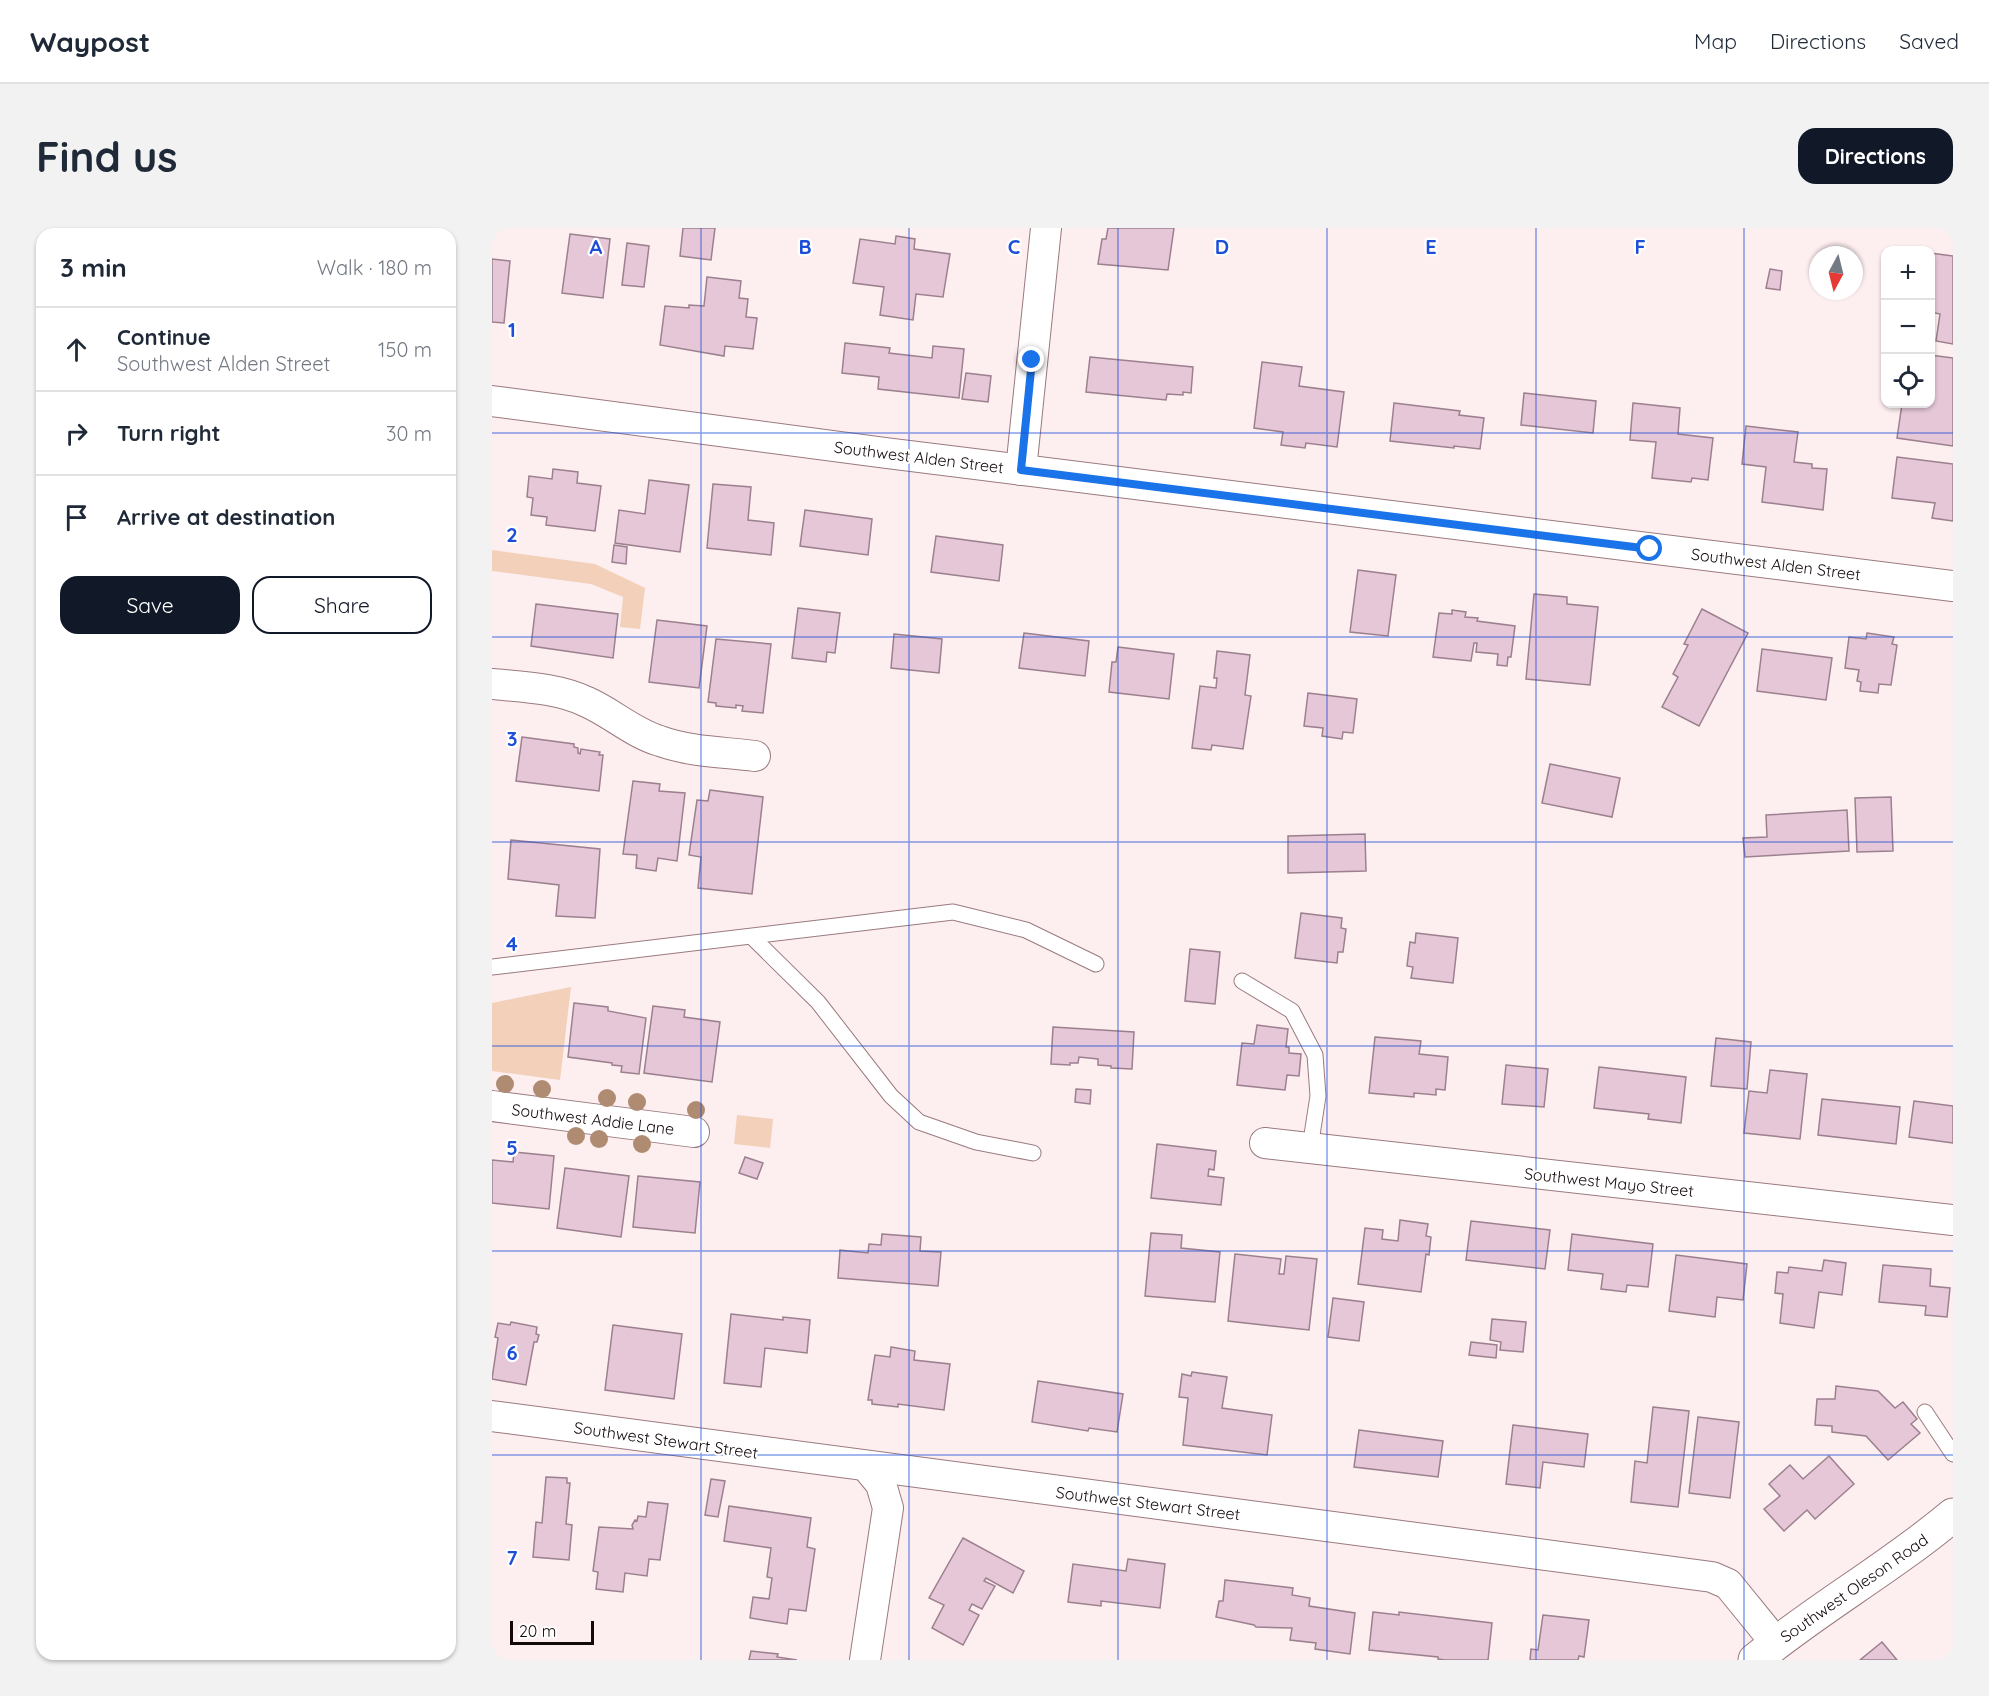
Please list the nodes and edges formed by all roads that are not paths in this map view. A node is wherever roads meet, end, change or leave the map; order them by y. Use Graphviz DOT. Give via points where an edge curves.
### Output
graph roads {
  1 [pos="1046,228"];
  2 [pos="492,401"];
  3 [pos="1021,470"];
  4 [pos="1953,586"];
  5 [pos="492,684"];
  6 [pos="755,756"];
  7 [pos="752,937"];
  8 [pos="1096,964"];
  9 [pos="492,967"];
  10 [pos="1242,981"];
  11 [pos="492,1106"];
  12 [pos="694,1132"];
  13 [pos="1265,1143"];
  14 [pos="1310,1148"];
  15 [pos="1033,1153"];
  16 [pos="1953,1220"];
  17 [pos="1925,1412"];
  18 [pos="492,1416"];
  19 [pos="1953,1454"];
  20 [pos="867,1467"];
  21 [pos="1953,1515"];
  22 [pos="1765,1651"];
  23 [pos="865,1660"];
  1 -- 3 [label="street"];
  2 -- 3 [label="street, Southwest Alden Street"];
  3 -- 4 [label="street, Southwest Alden Street"];
  5 -- 6 [label="street" via="570,695 658,741"];
  7 -- 8 [label="lane" via="953,912 1026,930"];
  7 -- 9 [label="lane"];
  7 -- 15 [label="lane" via="818,1002 891,1096 919,1122 976,1143"];
  10 -- 14 [label="lane" via="1292,1011 1316,1055 1318,1096"];
  11 -- 12 [label="street, Southwest Addie Lane"];
  13 -- 14 [label="street, Southwest Mayo Street"];
  14 -- 16 [label="street, Southwest Mayo Street"];
  17 -- 19 [label="lane"];
  18 -- 20 [label="street, Southwest Stewart Street"];
  20 -- 22 [label="street, Southwest Stewart Street" via="1712,1577 1728,1584"];
  20 -- 23 [label="street" via="881,1484 888,1509"];
  21 -- 22 [label="main road, Southwest Oleson Road" via="1917,1545"];
}
